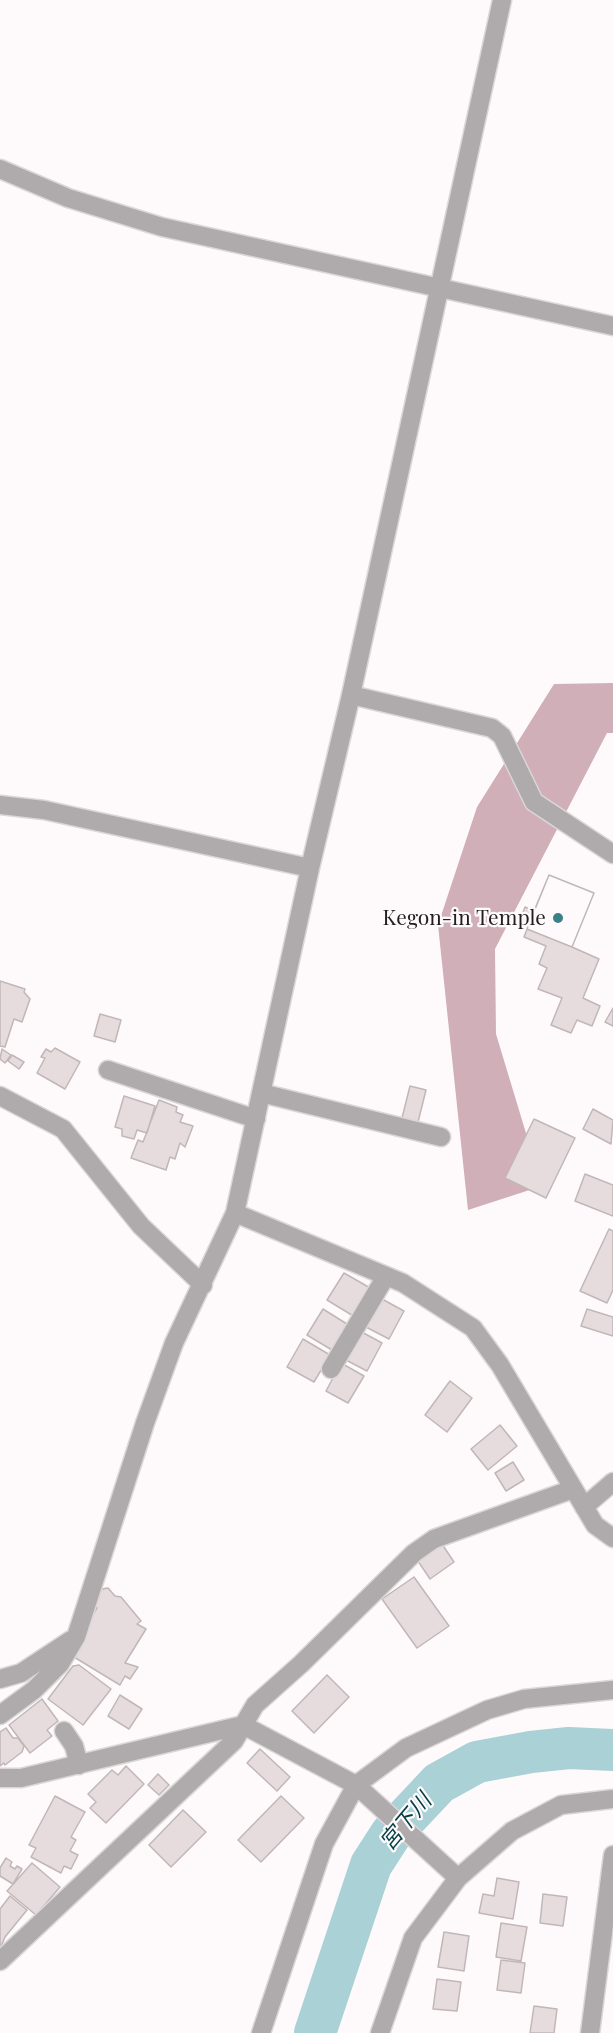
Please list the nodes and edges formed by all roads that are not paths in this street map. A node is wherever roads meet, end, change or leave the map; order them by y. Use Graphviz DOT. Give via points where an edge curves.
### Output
graph roads {
  1 [pos="502,0"];
  2 [pos="0,169"];
  3 [pos="440,287"];
  4 [pos="613,326"];
  5 [pos="351,695"];
  6 [pos="0,804"];
  7 [pos="613,854"];
  8 [pos="310,868"];
  9 [pos="108,1070"];
  10 [pos="261,1093"];
  11 [pos="0,1096"];
  12 [pos="256,1119"];
  13 [pos="441,1137"];
  14 [pos="235,1214"];
  15 [pos="386,1276"];
  16 [pos="202,1285"];
  17 [pos="331,1369"];
  18 [pos="613,1482"];
  19 [pos="573,1489"];
  20 [pos="584,1507"];
  21 [pos="613,1538"];
  22 [pos="76,1637"];
  23 [pos="0,1679"];
  24 [pos="613,1690"];
  25 [pos="0,1716"];
  26 [pos="243,1725"];
  27 [pos="63,1731"];
  28 [pos="79,1765"];
  29 [pos="0,1778"];
  30 [pos="359,1788"];
  31 [pos="613,1798"];
  32 [pos="613,1855"];
  33 [pos="454,1874"];
  34 [pos="0,1961"];
  35 [pos="261,2033"];
  36 [pos="380,2033"];
  37 [pos="590,2033"];
  1 -- 3 [label="street"];
  2 -- 3 [label="street" via="68,198 162,227"];
  3 -- 4 [label="street"];
  3 -- 5 [label="street"];
  5 -- 7 [label="street" via="492,728 501,736 534,802"];
  5 -- 8 [label="street"];
  6 -- 8 [label="street" via="44,810"];
  8 -- 10 [label="street"];
  9 -- 12 [label="street"];
  10 -- 12 [label="street"];
  10 -- 13 [label="street"];
  11 -- 16 [label="street" via="63,1129 141,1226"];
  12 -- 14 [label="street"];
  14 -- 15 [label="street"];
  14 -- 16 [label="street"];
  15 -- 17 [label="street"];
  15 -- 19 [label="street" via="403,1282 473,1328 501,1365"];
  16 -- 22 [label="street" via="174,1343 145,1423"];
  18 -- 20 [label="street"];
  19 -- 20 [label="street"];
  19 -- 26 [label="street" via="434,1539 414,1553 255,1706"];
  20 -- 21 [label="street" via="595,1525"];
  22 -- 23 [label="street" via="21,1673"];
  22 -- 25 [label="street" via="60,1664"];
  24 -- 30 [label="street" via="524,1700 487,1710 406,1748"];
  26 -- 28 [label="street"];
  26 -- 30 [label="street"];
  26 -- 34 [label="street" via="234,1741"];
  27 -- 28 [label="street" via="74,1746"];
  28 -- 29 [label="street" via="21,1778"];
  30 -- 33 [label="street"];
  30 -- 35 [label="street" via="324,1844"];
  31 -- 33 [label="street" via="561,1805 512,1831"];
  32 -- 37 [label="street"];
  33 -- 36 [label="street" via="413,1938"];
}
